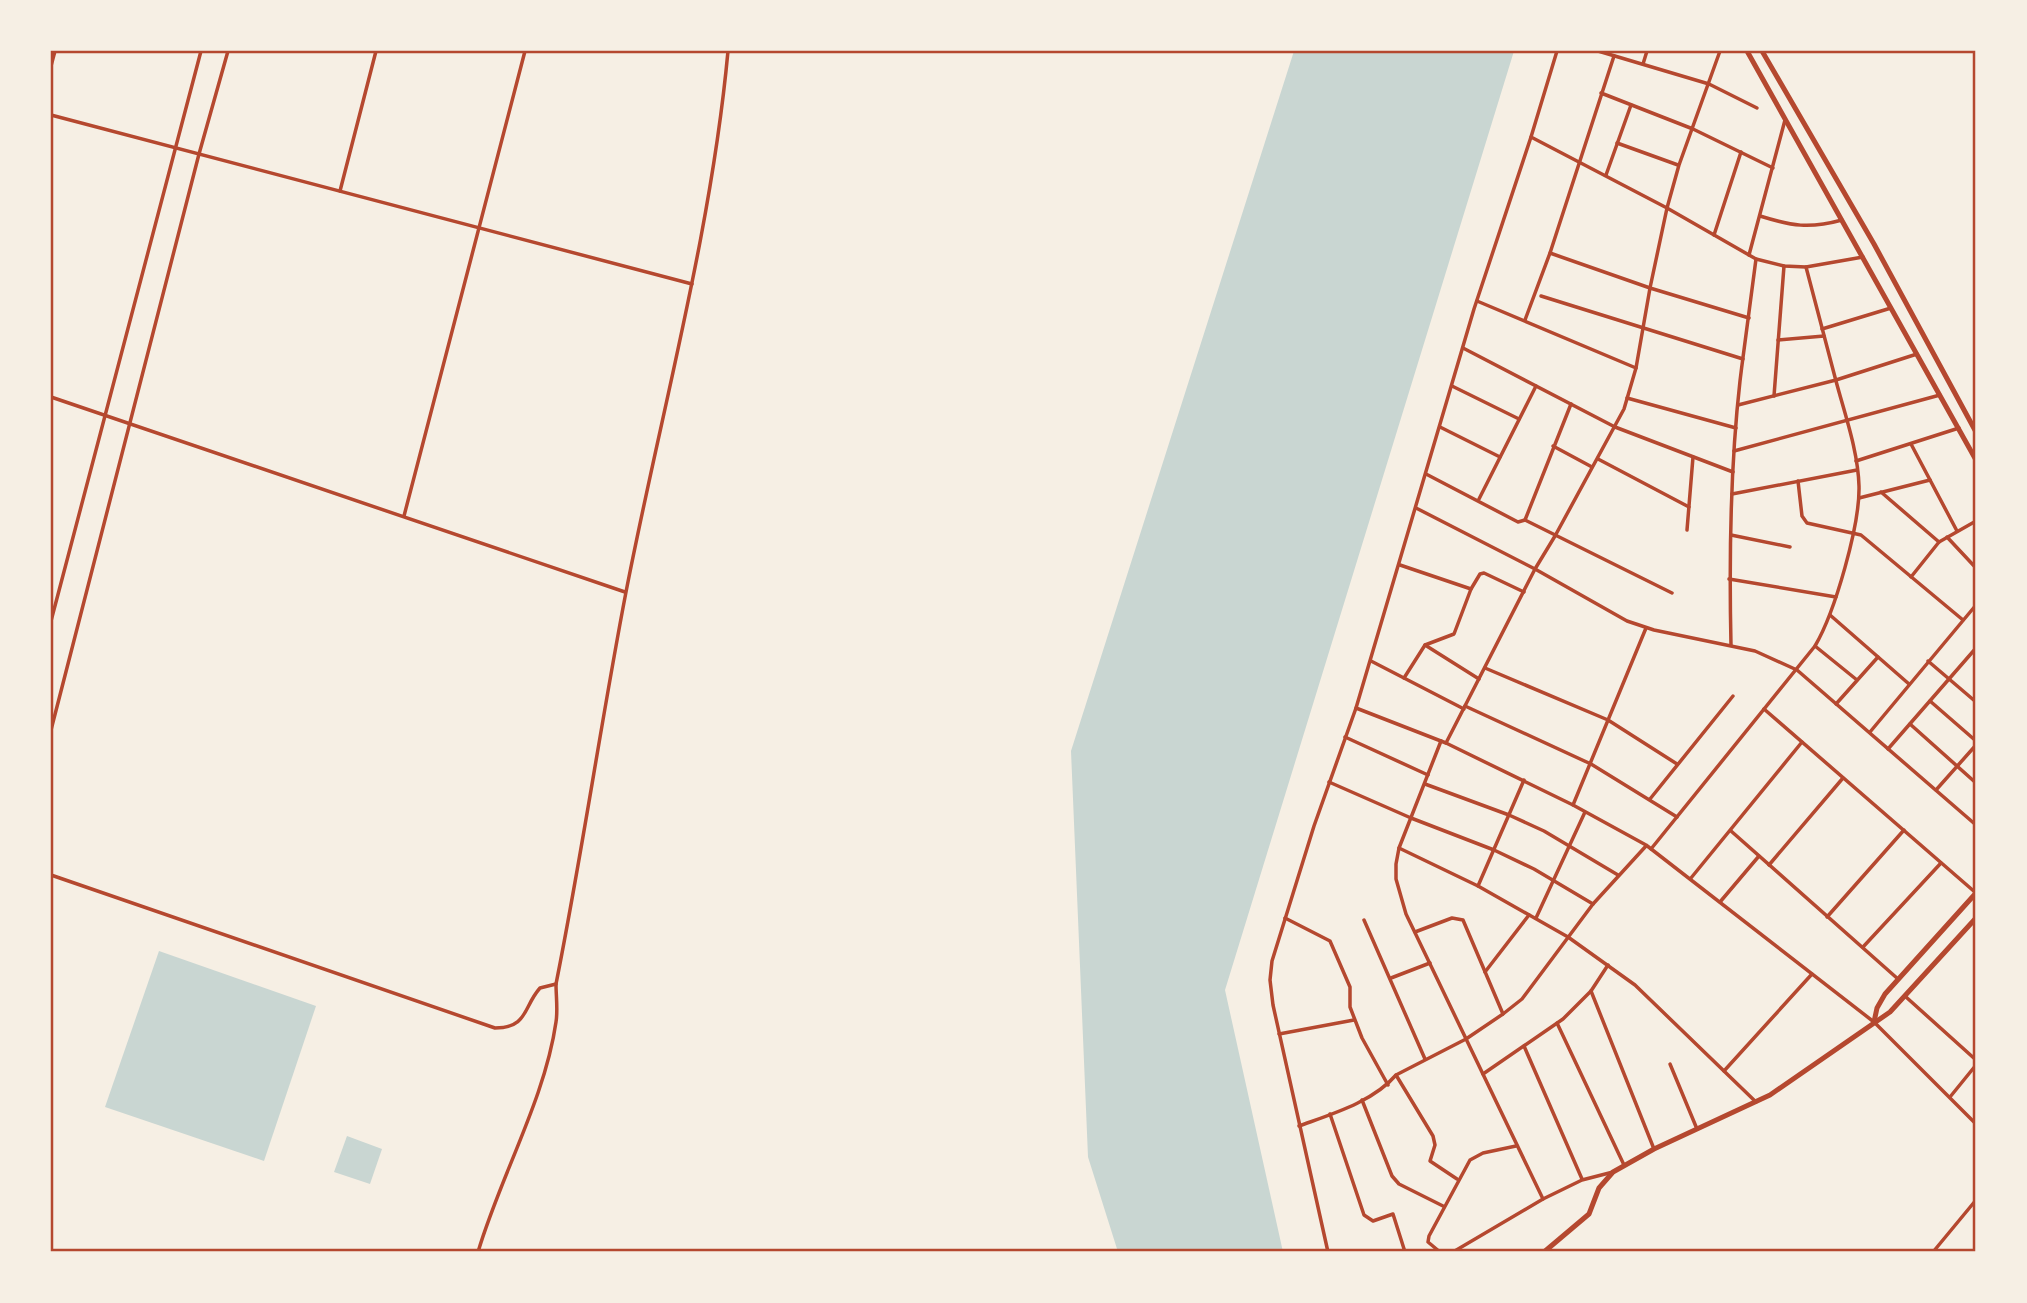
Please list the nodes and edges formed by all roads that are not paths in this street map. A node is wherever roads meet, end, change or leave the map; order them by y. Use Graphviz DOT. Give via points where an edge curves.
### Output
graph roads {
  1 [pos="55,51"];
  2 [pos="201,51"];
  3 [pos="228,51"];
  4 [pos="376,51"];
  5 [pos="525,51"];
  6 [pos="728,51"];
  7 [pos="1557,51"];
  8 [pos="1598,51"];
  9 [pos="1647,51"];
  10 [pos="1720,51"];
  11 [pos="1747,51"];
  12 [pos="1762,51"];
  13 [pos="1614,56"];
  14 [pos="1643,64"];
  15 [pos="51,66"];
  16 [pos="1709,84"];
  17 [pos="1601,93"];
  18 [pos="1631,105"];
  19 [pos="1757,107"];
  20 [pos="51,115"];
  21 [pos="1786,118"];
  22 [pos="1693,129"];
  23 [pos="1531,137"];
  24 [pos="1617,143"];
  25 [pos="173,147"];
  26 [pos="1741,152"];
  27 [pos="199,154"];
  28 [pos="1578,162"];
  29 [pos="1679,165"];
  30 [pos="1773,168"];
  31 [pos="1606,176"];
  32 [pos="340,191"];
  33 [pos="1667,208"];
  34 [pos="1760,216"];
  35 [pos="1842,220"];
  36 [pos="479,227"];
  37 [pos="1714,235"];
  38 [pos="1550,253"];
  39 [pos="1749,255"];
  40 [pos="1863,257"];
  41 [pos="1756,258"];
  42 [pos="1784,266"];
  43 [pos="1805,267"];
  44 [pos="692,284"];
  45 [pos="1650,288"];
  46 [pos="1541,296"];
  47 [pos="1477,301"];
  48 [pos="1891,308"];
  49 [pos="1749,318"];
  50 [pos="1525,320"];
  51 [pos="1644,329"];
  52 [pos="1822,329"];
  53 [pos="1824,336"];
  54 [pos="1778,340"];
  55 [pos="1463,348"];
  56 [pos="1917,354"];
  57 [pos="1743,359"];
  58 [pos="1636,368"];
  59 [pos="1836,380"];
  60 [pos="1452,386"];
  61 [pos="1536,386"];
  62 [pos="1940,395"];
  63 [pos="1774,396"];
  64 [pos="51,397"];
  65 [pos="1627,398"];
  66 [pos="1571,404"];
  67 [pos="1738,405"];
  68 [pos="104,414"];
  69 [pos="1519,419"];
  70 [pos="1847,420"];
  71 [pos="130,422"];
  72 [pos="1615,426"];
  73 [pos="1440,427"];
  74 [pos="1736,428"];
  75 [pos="1959,428"];
  76 [pos="1976,432"];
  77 [pos="1911,443"];
  78 [pos="1553,446"];
  79 [pos="1734,451"];
  80 [pos="1500,457"];
  81 [pos="1693,457"];
  82 [pos="1597,458"];
  83 [pos="1976,460"];
  84 [pos="1856,461"];
  85 [pos="1592,467"];
  86 [pos="1857,470"];
  87 [pos="1733,472"];
  88 [pos="1426,474"];
  89 [pos="1930,480"];
  90 [pos="1798,481"];
  91 [pos="1881,492"];
  92 [pos="1732,494"];
  93 [pos="1858,498"];
  94 [pos="1479,500"];
  95 [pos="1689,507"];
  96 [pos="1416,508"];
  97 [pos="404,516"];
  98 [pos="1525,520"];
  99 [pos="1976,521"];
  100 [pos="1687,530"];
  101 [pos="1957,531"];
  102 [pos="1852,532"];
  103 [pos="1555,536"];
  104 [pos="1731,536"];
  105 [pos="1947,537"];
  106 [pos="1939,542"];
  107 [pos="1790,547"];
  108 [pos="1400,564"];
  109 [pos="1976,568"];
  110 [pos="1535,569"];
  111 [pos="1911,577"];
  112 [pos="1730,579"];
  113 [pos="1471,589"];
  114 [pos="626,592"];
  115 [pos="1524,592"];
  116 [pos="1672,593"];
  117 [pos="1836,597"];
  118 [pos="1976,605"];
  119 [pos="1830,615"];
  120 [pos="1964,620"];
  121 [pos="51,621"];
  122 [pos="1646,628"];
  123 [pos="1425,645"];
  124 [pos="1731,645"];
  125 [pos="1815,646"];
  126 [pos="1976,648"];
  127 [pos="1970,654"];
  128 [pos="1878,657"];
  129 [pos="1976,660"];
  130 [pos="1371,661"];
  131 [pos="1928,661"];
  132 [pos="1485,668"];
  133 [pos="1797,670"];
  134 [pos="1404,678"];
  135 [pos="1479,679"];
  136 [pos="1949,679"];
  137 [pos="1857,680"];
  138 [pos="1909,684"];
  139 [pos="1733,696"];
  140 [pos="1930,701"];
  141 [pos="1976,702"];
  142 [pos="1836,704"];
  143 [pos="1465,707"];
  144 [pos="1356,708"];
  145 [pos="1764,709"];
  146 [pos="1608,720"];
  147 [pos="1910,724"];
  148 [pos="51,730"];
  149 [pos="1869,733"];
  150 [pos="1345,737"];
  151 [pos="1444,742"];
  152 [pos="1802,742"];
  153 [pos="1976,743"];
  154 [pos="1888,749"];
  155 [pos="1591,764"];
  156 [pos="1677,764"];
  157 [pos="1957,766"];
  158 [pos="1428,775"];
  159 [pos="1843,778"];
  160 [pos="1524,780"];
  161 [pos="1329,782"];
  162 [pos="1976,783"];
  163 [pos="1425,784"];
  164 [pos="1936,790"];
  165 [pos="1650,799"];
  166 [pos="1573,805"];
  167 [pos="1585,811"];
  168 [pos="1509,815"];
  169 [pos="1677,817"];
  170 [pos="1411,818"];
  171 [pos="1976,825"];
  172 [pos="1731,831"];
  173 [pos="1905,831"];
  174 [pos="1571,845"];
  175 [pos="1649,847"];
  176 [pos="1399,848"];
  177 [pos="1494,850"];
  178 [pos="1759,856"];
  179 [pos="1941,863"];
  180 [pos="1769,865"];
  181 [pos="51,875"];
  182 [pos="1618,875"];
  183 [pos="1691,878"];
  184 [pos="1555,881"];
  185 [pos="1478,886"];
  186 [pos="1976,893"];
  187 [pos="1720,902"];
  188 [pos="1593,904"];
  189 [pos="1530,915"];
  190 [pos="1828,917"];
  191 [pos="1285,918"];
  192 [pos="1976,918"];
  193 [pos="1536,919"];
  194 [pos="1364,920"];
  195 [pos="1415,932"];
  196 [pos="1568,937"];
  197 [pos="1863,947"];
  198 [pos="1430,963"];
  199 [pos="1608,965"];
  200 [pos="1485,972"];
  201 [pos="1812,974"];
  202 [pos="1391,978"];
  203 [pos="1898,979"];
  204 [pos="556,984"];
  205 [pos="1591,991"];
  206 [pos="1906,997"];
  207 [pos="1503,1014"];
  208 [pos="1354,1020"];
  209 [pos="1874,1021"];
  210 [pos="1557,1024"];
  211 [pos="1279,1034"];
  212 [pos="1466,1039"];
  213 [pos="1524,1046"];
  214 [pos="1425,1060"];
  215 [pos="1976,1060"];
  216 [pos="1670,1064"];
  217 [pos="1976,1065"];
  218 [pos="1724,1071"];
  219 [pos="1483,1074"];
  220 [pos="1396,1075"];
  221 [pos="1388,1085"];
  222 [pos="1950,1097"];
  223 [pos="1362,1100"];
  224 [pos="1756,1102"];
  225 [pos="1330,1114"];
  226 [pos="1976,1124"];
  227 [pos="1299,1126"];
  228 [pos="1697,1129"];
  229 [pos="1516,1146"];
  230 [pos="1654,1149"];
  231 [pos="1624,1165"];
  232 [pos="1613,1172"];
  233 [pos="1458,1180"];
  234 [pos="1582,1180"];
  235 [pos="1542,1199"];
  236 [pos="1976,1200"];
  237 [pos="1443,1207"];
  238 [pos="478,1252"];
  239 [pos="1328,1252"];
  240 [pos="1405,1252"];
  241 [pos="1440,1252"];
  242 [pos="1453,1252"];
  243 [pos="1544,1252"];
  244 [pos="1933,1252"];
  1 -- 15 [label="street"];
  2 -- 25 [label="street"];
  3 -- 27 [label="street"];
  4 -- 32 [label="street"];
  5 -- 36 [label="street"];
  6 -- 44 [label="street"];
  7 -- 23 [label="street"];
  8 -- 13 [label="street"];
  9 -- 14 [label="street"];
  10 -- 16 [label="street"];
  11 -- 21 [label="main road"];
  12 -- 76 [label="main road"];
  13 -- 14 [label="street"];
  13 -- 17 [label="street"];
  14 -- 16 [label="street"];
  16 -- 19 [label="street"];
  16 -- 22 [label="street"];
  17 -- 18 [label="street"];
  17 -- 28 [label="street"];
  18 -- 22 [label="street"];
  18 -- 24 [label="street"];
  20 -- 25 [label="street"];
  21 -- 30 [label="street"];
  21 -- 35 [label="main road"];
  22 -- 26 [label="street"];
  22 -- 29 [label="street"];
  23 -- 28 [label="street"];
  23 -- 47 [label="street"];
  24 -- 29 [label="street"];
  24 -- 31 [label="street"];
  25 -- 27 [label="street"];
  25 -- 68 [label="street"];
  26 -- 30 [label="street"];
  26 -- 37 [label="street"];
  27 -- 32 [label="street"];
  27 -- 71 [label="street"];
  28 -- 31 [label="street"];
  28 -- 38 [label="street"];
  29 -- 33 [label="street"];
  30 -- 34 [label="street"];
  31 -- 33 [label="street"];
  32 -- 36 [label="street"];
  33 -- 37 [label="street"];
  33 -- 45 [label="street"];
  34 -- 35 [label="street" via="1808,226"];
  34 -- 39 [label="street"];
  35 -- 40 [label="main road"];
  36 -- 44 [label="street"];
  36 -- 97 [label="street"];
  37 -- 39 [label="street"];
  38 -- 45 [label="street"];
  38 -- 50 [label="street"];
  39 -- 41 [label="street"];
  40 -- 43 [label="street"];
  40 -- 48 [label="main road"];
  41 -- 42 [label="street"];
  41 -- 49 [label="street"];
  42 -- 43 [label="street"];
  42 -- 54 [label="street"];
  43 -- 52 [label="street"];
  44 -- 114 [label="street"];
  45 -- 49 [label="street"];
  45 -- 51 [label="street"];
  46 -- 51 [label="street"];
  47 -- 50 [label="street"];
  47 -- 55 [label="street"];
  48 -- 52 [label="street"];
  48 -- 56 [label="main road"];
  49 -- 57 [label="street"];
  50 -- 58 [label="street"];
  51 -- 57 [label="street"];
  51 -- 58 [label="street"];
  52 -- 53 [label="street"];
  53 -- 54 [label="street"];
  53 -- 59 [label="street"];
  54 -- 63 [label="street"];
  55 -- 60 [label="street"];
  55 -- 61 [label="street"];
  56 -- 59 [label="street"];
  56 -- 62 [label="main road"];
  57 -- 67 [label="street"];
  58 -- 65 [label="street"];
  59 -- 63 [label="street"];
  59 -- 70 [label="street"];
  60 -- 69 [label="street"];
  60 -- 73 [label="street"];
  61 -- 66 [label="street"];
  61 -- 69 [label="street"];
  62 -- 70 [label="street"];
  62 -- 75 [label="main road"];
  63 -- 67 [label="street"];
  64 -- 68 [label="street"];
  65 -- 72 [label="street"];
  65 -- 74 [label="street"];
  66 -- 72 [label="street"];
  66 -- 78 [label="street"];
  67 -- 74 [label="street"];
  68 -- 71 [label="street"];
  68 -- 121 [label="street"];
  69 -- 80 [label="street"];
  70 -- 79 [label="street"];
  70 -- 84 [label="street"];
  71 -- 97 [label="street"];
  71 -- 148 [label="street"];
  72 -- 81 [label="street"];
  72 -- 82 [label="street"];
  73 -- 80 [label="street"];
  73 -- 88 [label="street"];
  74 -- 79 [label="street"];
  75 -- 77 [label="street"];
  75 -- 83 [label="main road"];
  77 -- 84 [label="street"];
  77 -- 89 [label="street"];
  78 -- 85 [label="street"];
  78 -- 98 [label="street"];
  79 -- 87 [label="street"];
  80 -- 94 [label="street"];
  81 -- 87 [label="street"];
  81 -- 95 [label="street"];
  82 -- 85 [label="street"];
  82 -- 95 [label="street"];
  84 -- 86 [label="street"];
  85 -- 103 [label="street"];
  86 -- 90 [label="street"];
  86 -- 93 [label="street"];
  87 -- 92 [label="street"];
  88 -- 94 [label="street"];
  88 -- 96 [label="street"];
  89 -- 91 [label="street"];
  89 -- 101 [label="street"];
  90 -- 92 [label="street"];
  90 -- 102 [label="street" via="1807,523"];
  91 -- 93 [label="street"];
  91 -- 106 [label="street"];
  92 -- 104 [label="street"];
  93 -- 102 [label="street"];
  94 -- 98 [label="street" via="1518,522"];
  95 -- 100 [label="street"];
  96 -- 108 [label="street"];
  96 -- 110 [label="street"];
  97 -- 114 [label="street"];
  98 -- 103 [label="street"];
  99 -- 101 [label="street"];
  101 -- 105 [label="street"];
  102 -- 111 [label="street" via="1867,539"];
  102 -- 117 [label="street"];
  103 -- 110 [label="street"];
  103 -- 116 [label="street"];
  104 -- 107 [label="street"];
  104 -- 112 [label="street"];
  105 -- 106 [label="street"];
  105 -- 109 [label="street"];
  106 -- 111 [label="street"];
  108 -- 113 [label="street"];
  108 -- 130 [label="street"];
  110 -- 115 [label="street"];
  110 -- 122 [label="street"];
  111 -- 120 [label="street"];
  112 -- 117 [label="street"];
  112 -- 124 [label="street"];
  113 -- 115 [label="street" via="1484,573"];
  113 -- 123 [label="street" via="1454,634"];
  114 -- 204 [label="street"];
  115 -- 132 [label="street"];
  117 -- 119 [label="street"];
  118 -- 120 [label="street"];
  119 -- 125 [label="street"];
  119 -- 128 [label="street"];
  120 -- 131 [label="street"];
  122 -- 124 [label="street"];
  122 -- 146 [label="street"];
  123 -- 134 [label="street"];
  123 -- 135 [label="street"];
  124 -- 133 [label="street"];
  125 -- 133 [label="street"];
  125 -- 137 [label="street"];
  126 -- 127 [label="street"];
  127 -- 129 [label="street"];
  127 -- 136 [label="street"];
  128 -- 137 [label="street"];
  128 -- 138 [label="street"];
  130 -- 134 [label="street"];
  130 -- 144 [label="street"];
  131 -- 136 [label="street"];
  131 -- 138 [label="street"];
  132 -- 135 [label="street"];
  132 -- 146 [label="street"];
  133 -- 142 [label="street"];
  133 -- 145 [label="street"];
  134 -- 143 [label="street"];
  135 -- 143 [label="street"];
  136 -- 140 [label="street"];
  136 -- 141 [label="street"];
  137 -- 142 [label="street"];
  138 -- 149 [label="street"];
  139 -- 156 [label="street"];
  140 -- 147 [label="street"];
  140 -- 153 [label="street"];
  142 -- 149 [label="street"];
  143 -- 151 [label="street"];
  143 -- 155 [label="street"];
  144 -- 150 [label="street"];
  144 -- 151 [label="street"];
  145 -- 152 [label="street"];
  145 -- 169 [label="street"];
  146 -- 155 [label="street"];
  146 -- 156 [label="street"];
  147 -- 154 [label="street"];
  147 -- 157 [label="street"];
  149 -- 154 [label="street"];
  150 -- 158 [label="street"];
  150 -- 161 [label="street"];
  151 -- 158 [label="street"];
  151 -- 160 [label="street"];
  152 -- 159 [label="street"];
  152 -- 172 [label="street"];
  153 -- 157 [label="street"];
  154 -- 164 [label="street"];
  155 -- 165 [label="street"];
  155 -- 166 [label="street"];
  156 -- 165 [label="street"];
  157 -- 162 [label="street"];
  157 -- 164 [label="street"];
  158 -- 163 [label="street"];
  159 -- 173 [label="street"];
  159 -- 180 [label="street"];
  160 -- 166 [label="street"];
  160 -- 168 [label="street"];
  161 -- 170 [label="street"];
  161 -- 191 [label="street"];
  163 -- 168 [label="street"];
  163 -- 170 [label="street"];
  164 -- 171 [label="street"];
  165 -- 169 [label="street"];
  166 -- 167 [label="street"];
  167 -- 174 [label="street"];
  167 -- 175 [label="street"];
  168 -- 174 [label="street"];
  168 -- 177 [label="street"];
  169 -- 175 [label="street"];
  170 -- 176 [label="street"];
  170 -- 177 [label="street"];
  172 -- 178 [label="street"];
  172 -- 183 [label="street"];
  173 -- 179 [label="street"];
  173 -- 190 [label="street"];
  174 -- 182 [label="street"];
  174 -- 184 [label="street"];
  175 -- 182 [label="street"];
  175 -- 183 [label="street"];
  176 -- 185 [label="street"];
  176 -- 195 [label="street" via="1395,879"];
  177 -- 184 [label="street"];
  177 -- 185 [label="street"];
  178 -- 180 [label="street"];
  178 -- 187 [label="street"];
  179 -- 186 [label="street"];
  179 -- 197 [label="street"];
  180 -- 190 [label="street"];
  181 -- 204 [label="street" via="495,1028 518,1023 540,988"];
  182 -- 188 [label="street"];
  183 -- 187 [label="street"];
  184 -- 188 [label="street"];
  184 -- 193 [label="street"];
  185 -- 189 [label="street"];
  186 -- 203 [label="main road"];
  187 -- 201 [label="street"];
  188 -- 196 [label="street"];
  189 -- 193 [label="street"];
  189 -- 200 [label="street"];
  190 -- 197 [label="street"];
  191 -- 208 [label="street" via="1330,941 1350,987"];
  191 -- 211 [label="street" via="1271,970"];
  192 -- 206 [label="main road"];
  193 -- 196 [label="street"];
  194 -- 202 [label="street"];
  195 -- 198 [label="street"];
  195 -- 200 [label="street" via="1460,918"];
  196 -- 199 [label="street"];
  196 -- 207 [label="street" via="1532,988"];
  197 -- 203 [label="street"];
  198 -- 202 [label="street"];
  198 -- 212 [label="street"];
  199 -- 205 [label="street"];
  199 -- 218 [label="street"];
  200 -- 207 [label="street"];
  201 -- 209 [label="street"];
  201 -- 218 [label="street"];
  202 -- 214 [label="street"];
  203 -- 209 [label="main road" via="1880,1001"];
  204 -- 238 [label="street" via="557,1020 548,1059"];
  205 -- 210 [label="street"];
  205 -- 230 [label="street"];
  206 -- 209 [label="main road"];
  206 -- 215 [label="street"];
  207 -- 212 [label="street"];
  208 -- 211 [label="street"];
  208 -- 221 [label="street"];
  209 -- 222 [label="street"];
  209 -- 224 [label="main road"];
  210 -- 213 [label="street"];
  210 -- 231 [label="street"];
  211 -- 227 [label="street"];
  212 -- 214 [label="street"];
  212 -- 219 [label="street"];
  213 -- 219 [label="street"];
  213 -- 234 [label="street"];
  214 -- 220 [label="street"];
  216 -- 228 [label="street"];
  217 -- 222 [label="street"];
  218 -- 224 [label="street"];
  219 -- 229 [label="street"];
  220 -- 221 [label="street"];
  220 -- 233 [label="street" via="1433,1136 1430,1161"];
  221 -- 223 [label="street"];
  222 -- 226 [label="street"];
  223 -- 225 [label="street"];
  223 -- 237 [label="street" via="1392,1177"];
  224 -- 228 [label="main road"];
  225 -- 227 [label="street"];
  225 -- 240 [label="street" via="1364,1215 1373,1221 1393,1214"];
  227 -- 239 [label="street"];
  228 -- 230 [label="main road"];
  229 -- 233 [label="street" via="1474,1157"];
  229 -- 235 [label="street"];
  230 -- 231 [label="main road"];
  231 -- 232 [label="main road"];
  232 -- 234 [label="street"];
  232 -- 243 [label="main road" via="1599,1188 1589,1214"];
  233 -- 237 [label="street"];
  234 -- 235 [label="street"];
  235 -- 242 [label="street"];
  236 -- 244 [label="street"];
  237 -- 241 [label="street" via="1428,1239"];
}
